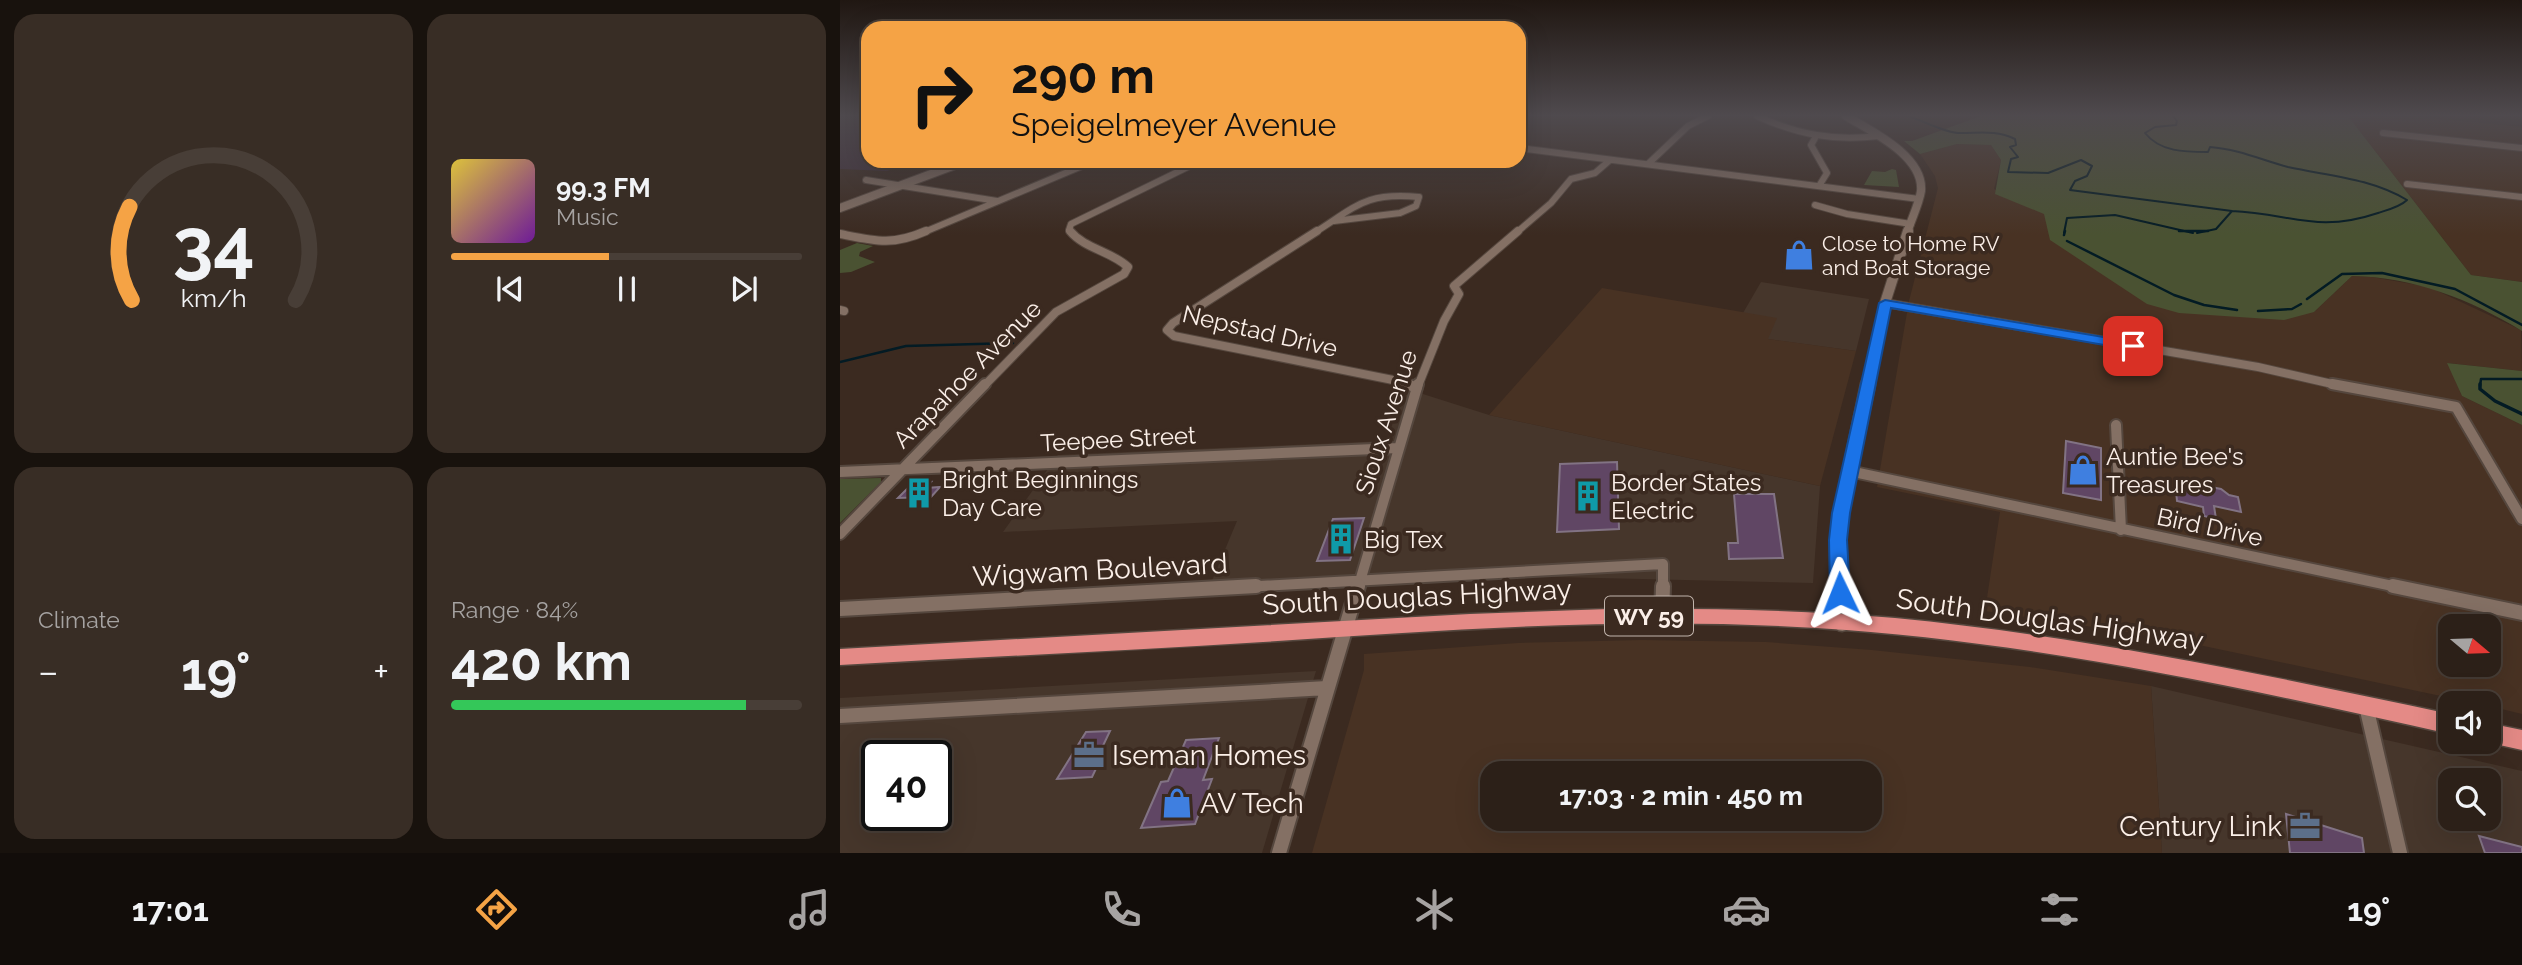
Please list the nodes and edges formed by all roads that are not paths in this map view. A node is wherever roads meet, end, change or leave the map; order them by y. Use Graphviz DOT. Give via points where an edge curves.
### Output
graph roads {
  1 [pos="1578,156"];
  2 [pos="1656,156"];
  3 [pos="1818,156"];
  4 [pos="1904,156"];
  5 [pos="1610,160"];
  6 [pos="1648,164"];
  7 [pos="947,168"];
  8 [pos="1078,168"];
  9 [pos="1186,168"];
  10 [pos="866,180"];
  11 [pos="2407,184"];
  12 [pos="900,185"];
  13 [pos="1819,186"];
  14 [pos="2522,197"];
  15 [pos="1919,199"];
  16 [pos="997,201"];
  17 [pos="1815,205"];
  18 [pos="840,208"];
  19 [pos="1334,221"];
  20 [pos="1911,224"];
  21 [pos="840,234"];
  22 [pos="1885,303"];
  23 [pos="1417,388"];
  24 [pos="2116,425"];
  25 [pos="1398,448"];
  26 [pos="902,470"];
  27 [pos="1849,471"];
  28 [pos="840,472"];
  29 [pos="2522,519"];
  30 [pos="2121,530"];
  31 [pos="840,534"];
  32 [pos="1362,581"];
  33 [pos="840,609"];
  34 [pos="2522,612"];
  35 [pos="1662,615"];
  36 [pos="1842,622"];
  37 [pos="1346,629"];
  38 [pos="840,657"];
  39 [pos="1326,688"];
  40 [pos="2366,706"];
  41 [pos="840,716"];
  42 [pos="2438,721"];
  43 [pos="2501,736"];
  44 [pos="2522,740"];
  45 [pos="1279,853"];
  46 [pos="2400,853"];
  1 -- 5 [label="street"];
  2 -- 6 [label="street"];
  3 -- 13 [label="street" via="1826,173"];
  4 -- 15 [label="street" via="1920,180"];
  5 -- 6 [label="street"];
  5 -- 23 [label="street, Sioux Avenue" via="1595,173 1571,178 1551,204 1454,286 1459,294"];
  6 -- 13 [label="street"];
  7 -- 12 [label="street"];
  8 -- 16 [label="street"];
  9 -- 26 [label="street, Arapahoe Avenue" via="1071,224 1074,239 1121,258 1128,267 1124,274 1056,312"];
  10 -- 12 [label="street"];
  11 -- 14 [label="street"];
  12 -- 16 [label="street"];
  12 -- 18 [label="street"];
  13 -- 15 [label="street"];
  15 -- 20 [label="street"];
  16 -- 21 [label="street" via="908,239 885,243"];
  17 -- 20 [label="street"];
  19 -- 19 [label="street, Nepstad Drive" via="1376,196 1419,197 1416,206 1400,213"];
  19 -- 23 [label="street, Nepstad Drive" via="1167,330 1174,336"];
  20 -- 22 [label="street"];
  22 -- 27 [label="street"];
  22 -- 29 [label="street" via="2258,367 2456,407"];
  23 -- 25 [label="street, Sioux Avenue"];
  24 -- 30 [label="street"];
  25 -- 26 [label="street, Teepee Street"];
  25 -- 32 [label="street, Sioux Avenue"];
  26 -- 28 [label="street, Teepee Street"];
  26 -- 31 [label="street, Arapahoe Avenue"];
  27 -- 30 [label="street, Bird Drive"];
  27 -- 36 [label="street" via="1838,540"];
  30 -- 34 [label="street, Bird Drive"];
  32 -- 33 [label="street, Wigwam Boulevard"];
  32 -- 35 [label="street, Wigwam Boulevard" via="1663,564"];
  32 -- 37 [label="street, Sioux Avenue"];
  35 -- 36 [label="highway, South Douglas Highway / WY 59"];
  35 -- 37 [label="highway, South Douglas Highway / WY 59"];
  36 -- 40 [label="highway, South Douglas Highway / WY 59" via="2096,652"];
  37 -- 38 [label="highway, South Douglas Highway / WY 59"];
  37 -- 39 [label="street, Sioux Avenue"];
  39 -- 41 [label="street"];
  39 -- 45 [label="street, Sioux Avenue"];
  40 -- 42 [label="highway, South Douglas Highway / WY 59"];
  40 -- 46 [label="street"];
  43 -- 44 [label="highway"];
}
